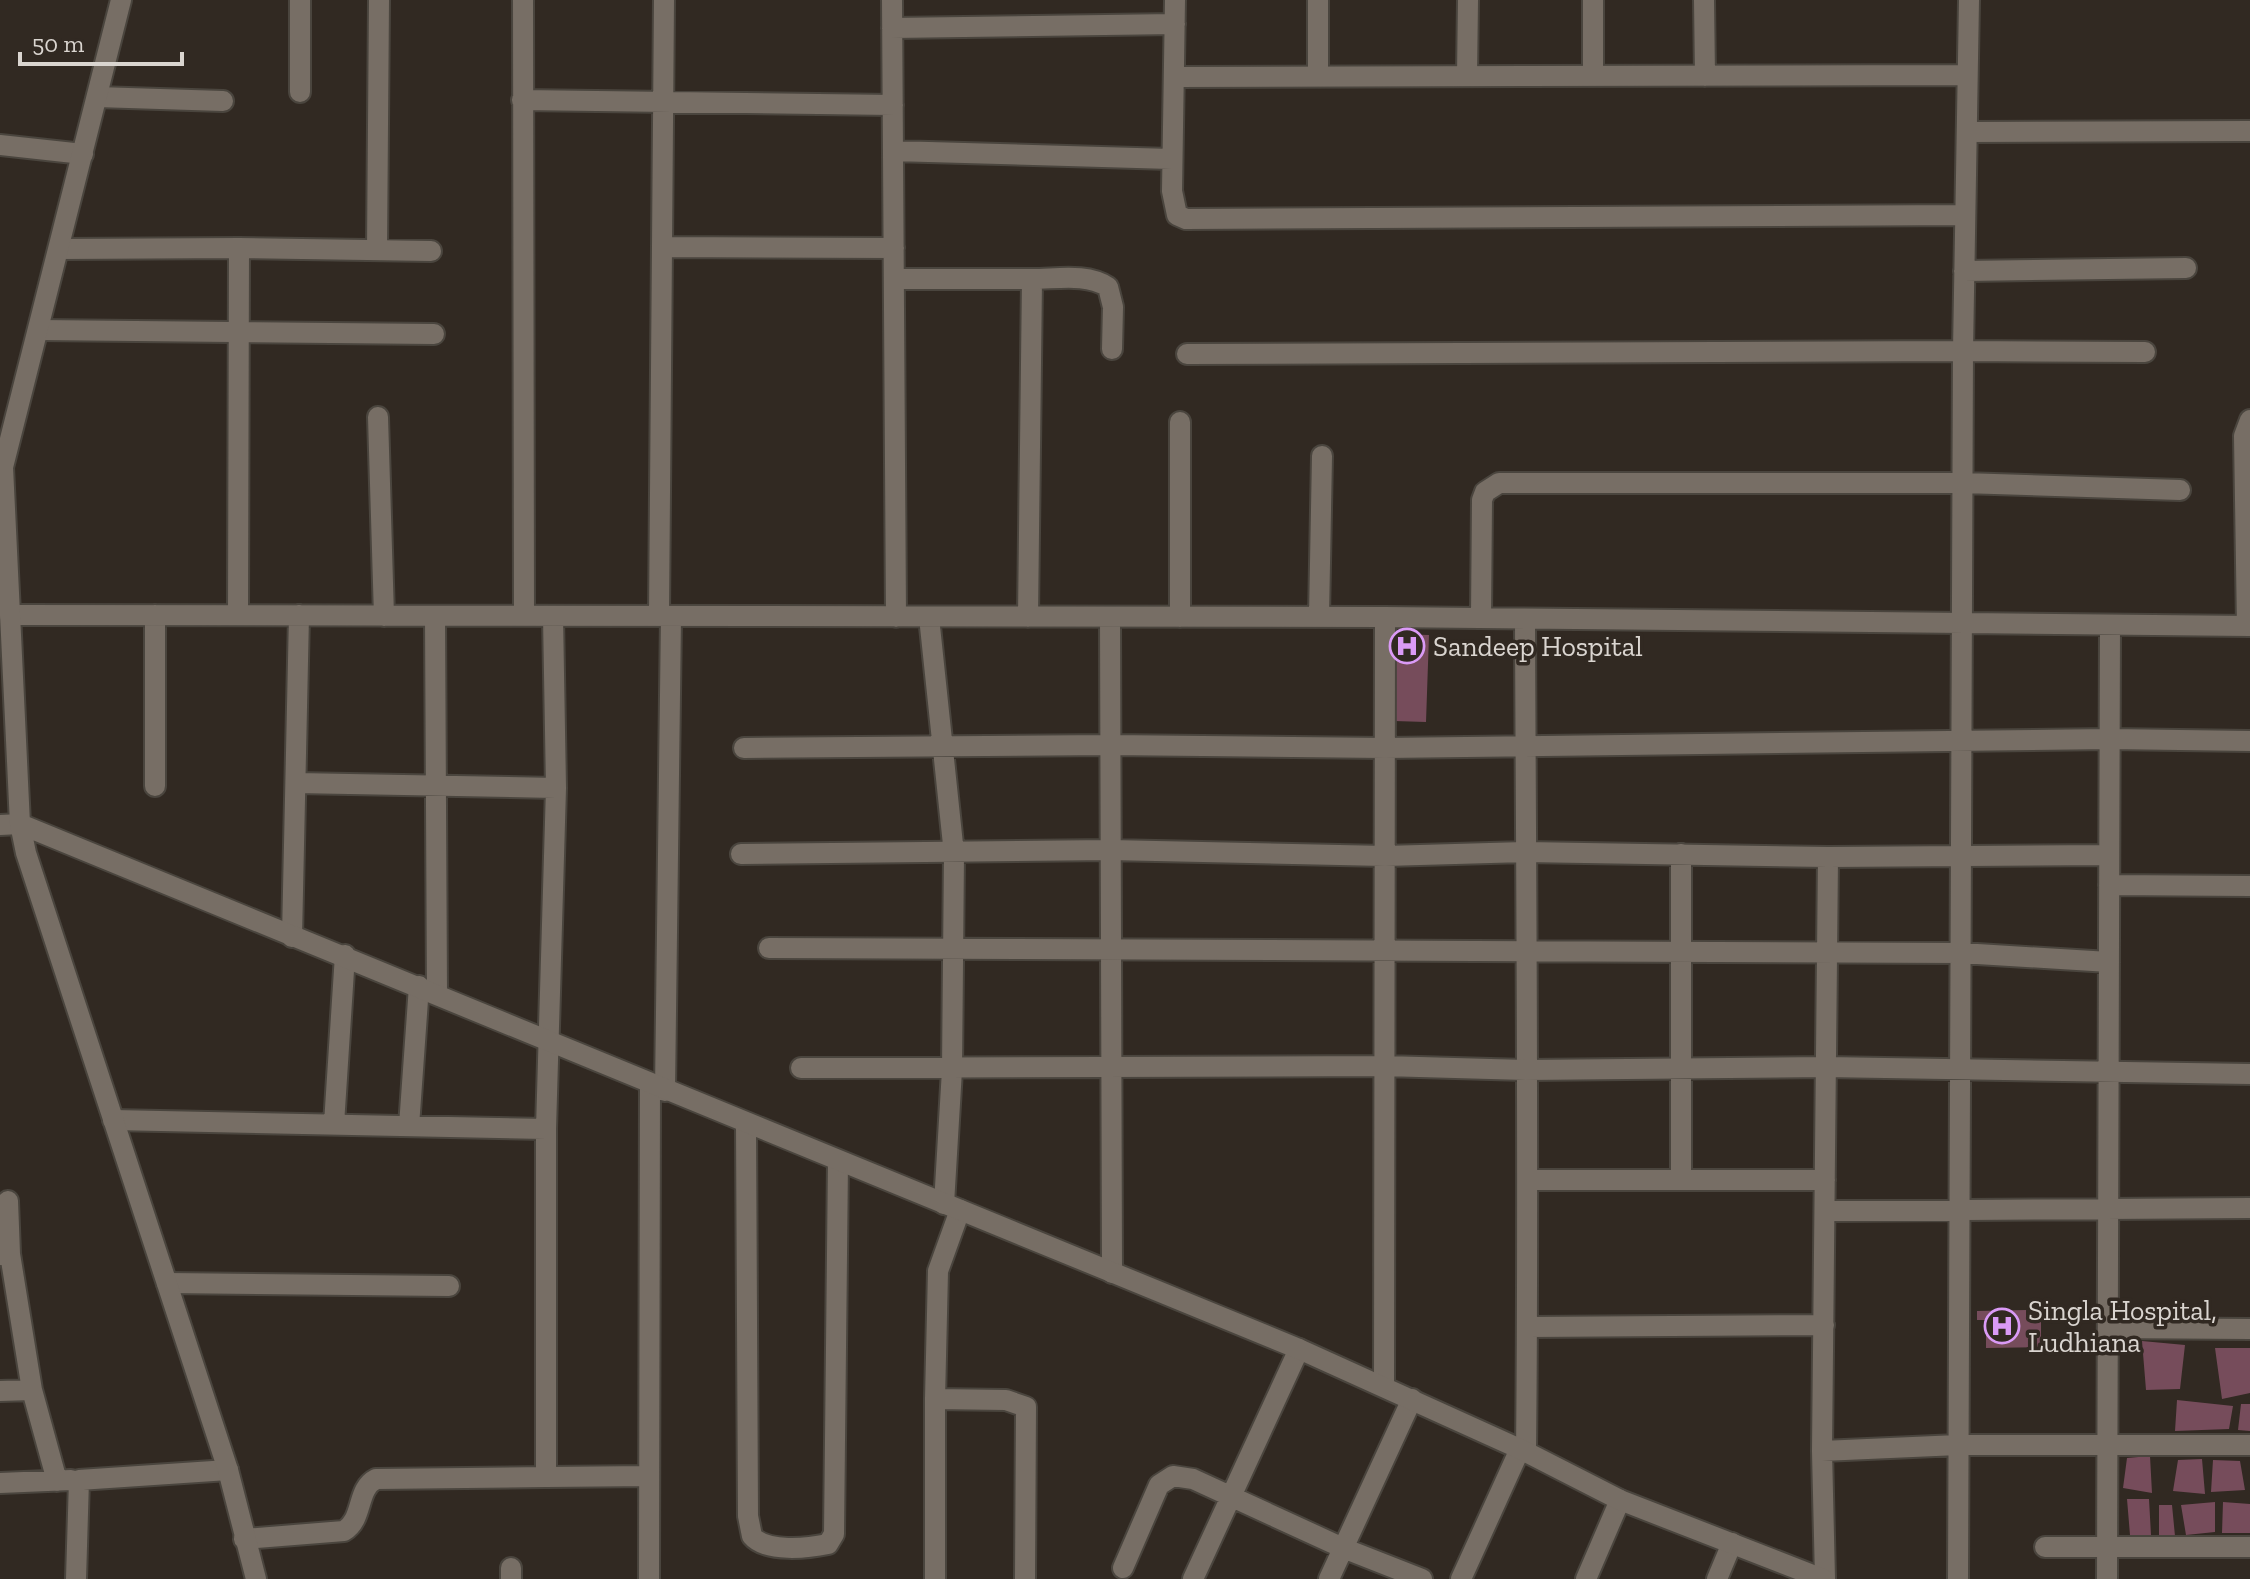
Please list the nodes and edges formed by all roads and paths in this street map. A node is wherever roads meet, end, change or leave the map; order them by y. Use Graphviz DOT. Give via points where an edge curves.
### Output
graph roads {
  1 [pos="121,0"];
  2 [pos="300,0"];
  3 [pos="379,0"];
  4 [pos="523,0"];
  5 [pos="664,0"];
  6 [pos="892,0"];
  7 [pos="1175,0"];
  8 [pos="1318,0"];
  9 [pos="1468,0"];
  10 [pos="1593,0"];
  11 [pos="1704,0"];
  12 [pos="1969,0"];
  13 [pos="1175,24"];
  14 [pos="892,28"];
  15 [pos="1967,75"];
  16 [pos="1318,76"];
  17 [pos="1467,76"];
  18 [pos="1593,76"];
  19 [pos="1705,76"];
  20 [pos="1175,77"];
  21 [pos="300,92"];
  22 [pos="97,97"];
  23 [pos="522,100"];
  24 [pos="223,101"];
  25 [pos="663,102"];
  26 [pos="893,105"];
  27 [pos="2250,131"];
  28 [pos="1967,132"];
  29 [pos="0,145"];
  30 [pos="893,151"];
  31 [pos="83,154"];
  32 [pos="1171,159"];
  33 [pos="1965,215"];
  34 [pos="662,247"];
  35 [pos="239,248"];
  36 [pos="894,248"];
  37 [pos="60,249"];
  38 [pos="377,250"];
  39 [pos="431,251"];
  40 [pos="2186,268"];
  41 [pos="1964,271"];
  42 [pos="894,279"];
  43 [pos="1032,279"];
  44 [pos="39,330"];
  45 [pos="238,333"];
  46 [pos="434,334"];
  47 [pos="1112,349"];
  48 [pos="1963,351"];
  49 [pos="2145,352"];
  50 [pos="1187,354"];
  51 [pos="378,417"];
  52 [pos="2250,420"];
  53 [pos="1180,422"];
  54 [pos="1322,456"];
  55 [pos="1,467"];
  56 [pos="1963,483"];
  57 [pos="2180,490"];
  58 [pos="10,615"];
  59 [pos="155,615"];
  60 [pos="238,615"];
  61 [pos="299,615"];
  62 [pos="384,616"];
  63 [pos="435,616"];
  64 [pos="524,616"];
  65 [pos="553,616"];
  66 [pos="665,616"];
  67 [pos="896,617"];
  68 [pos="929,617"];
  69 [pos="1028,617"];
  70 [pos="1110,617"];
  71 [pos="1180,617"];
  72 [pos="1319,617"];
  73 [pos="1385,617"];
  74 [pos="1481,618"];
  75 [pos="1525,619"];
  76 [pos="1962,623"];
  77 [pos="2110,625"];
  78 [pos="2248,626"];
  79 [pos="2110,739"];
  80 [pos="1962,740"];
  81 [pos="2250,741"];
  82 [pos="1110,745"];
  83 [pos="1525,746"];
  84 [pos="943,747"];
  85 [pos="744,748"];
  86 [pos="1385,748"];
  87 [pos="296,783"];
  88 [pos="438,785"];
  89 [pos="155,786"];
  90 [pos="556,788"];
  91 [pos="10,824"];
  92 [pos="1110,850"];
  93 [pos="1525,852"];
  94 [pos="741,854"];
  95 [pos="954,854"];
  96 [pos="1681,854"];
  97 [pos="2109,855"];
  98 [pos="1385,856"];
  99 [pos="1828,857"];
  100 [pos="1961,858"];
  101 [pos="2109,885"];
  102 [pos="2250,886"];
  103 [pos="292,937"];
  104 [pos="769,948"];
  105 [pos="953,949"];
  106 [pos="1111,949"];
  107 [pos="1384,950"];
  108 [pos="1525,951"];
  109 [pos="1681,951"];
  110 [pos="1827,952"];
  111 [pos="1961,953"];
  112 [pos="345,955"];
  113 [pos="2109,962"];
  114 [pos="428,990"];
  115 [pos="549,1041"];
  116 [pos="1111,1066"];
  117 [pos="1384,1066"];
  118 [pos="1826,1067"];
  119 [pos="801,1068"];
  120 [pos="1681,1068"];
  121 [pos="1960,1069"];
  122 [pos="952,1070"];
  123 [pos="1526,1070"];
  124 [pos="2108,1073"];
  125 [pos="2250,1074"];
  126 [pos="657,1088"];
  127 [pos="113,1120"];
  128 [pos="334,1124"];
  129 [pos="746,1124"];
  130 [pos="409,1126"];
  131 [pos="546,1129"];
  132 [pos="838,1161"];
  133 [pos="1681,1179"];
  134 [pos="1529,1180"];
  135 [pos="1825,1180"];
  136 [pos="8,1201"];
  137 [pos="2108,1206"];
  138 [pos="952,1207"];
  139 [pos="1959,1208"];
  140 [pos="2250,1208"];
  141 [pos="1825,1211"];
  142 [pos="5,1254"];
  143 [pos="1112,1273"];
  144 [pos="167,1283"];
  145 [pos="449,1286"];
  146 [pos="1824,1325"];
  147 [pos="1528,1327"];
  148 [pos="2108,1328"];
  149 [pos="2250,1329"];
  150 [pos="1299,1349"];
  151 [pos="1384,1386"];
  152 [pos="32,1390"];
  153 [pos="0,1391"];
  154 [pos="935,1399"];
  155 [pos="1412,1399"];
  156 [pos="1958,1445"];
  157 [pos="2107,1445"];
  158 [pos="2250,1445"];
  159 [pos="1523,1450"];
  160 [pos="1822,1451"];
  161 [pos="228,1470"];
  162 [pos="649,1476"];
  163 [pos="546,1477"];
  164 [pos="79,1480"];
  165 [pos="57,1481"];
  166 [pos="0,1483"];
  167 [pos="1232,1495"];
  168 [pos="1620,1500"];
  169 [pos="244,1539"];
  170 [pos="1732,1543"];
  171 [pos="2045,1547"];
  172 [pos="2107,1547"];
  173 [pos="2250,1547"];
  174 [pos="1343,1548"];
  175 [pos="1123,1568"];
  176 [pos="76,1579"];
  177 [pos="256,1579"];
  178 [pos="649,1579"];
  179 [pos="935,1579"];
  180 [pos="1025,1579"];
  181 [pos="1193,1579"];
  182 [pos="1329,1579"];
  183 [pos="1422,1579"];
  184 [pos="1461,1579"];
  185 [pos="1586,1579"];
  186 [pos="1717,1579"];
  187 [pos="1824,1579"];
  188 [pos="1958,1579"];
  189 [pos="2107,1579"];
  1 -- 22 [label="street"];
  2 -- 21 [label="street"];
  3 -- 38 [label="street"];
  4 -- 23 [label="street"];
  5 -- 25 [label="street"];
  6 -- 14 [label="street"];
  7 -- 13 [label="street"];
  8 -- 16 [label="street"];
  9 -- 17 [label="street"];
  10 -- 18 [label="street"];
  11 -- 19 [label="street"];
  12 -- 15 [label="street"];
  13 -- 14 [label="street"];
  13 -- 20 [label="street"];
  14 -- 26 [label="street"];
  15 -- 19 [label="street"];
  15 -- 28 [label="street"];
  16 -- 17 [label="street"];
  16 -- 20 [label="street"];
  17 -- 18 [label="street"];
  18 -- 19 [label="street"];
  20 -- 32 [label="street"];
  22 -- 24 [label="street"];
  22 -- 31 [label="street"];
  23 -- 25 [label="street"];
  23 -- 64 [label="street"];
  25 -- 26 [label="street"];
  25 -- 34 [label="street"];
  26 -- 30 [label="street"];
  27 -- 28 [label="street"];
  28 -- 33 [label="street"];
  29 -- 31 [label="street"];
  30 -- 32 [label="street"];
  30 -- 36 [label="street"];
  31 -- 37 [label="street"];
  32 -- 33 [label="street" via="1177,215 1195,221"];
  33 -- 41 [label="street"];
  34 -- 36 [label="street"];
  34 -- 66 [label="street"];
  35 -- 37 [label="street"];
  35 -- 38 [label="street"];
  35 -- 45 [label="street"];
  36 -- 42 [label="street"];
  37 -- 44 [label="street"];
  38 -- 39 [label="street"];
  40 -- 41 [label="street"];
  41 -- 48 [label="street"];
  42 -- 43 [label="street"];
  42 -- 67 [label="street"];
  43 -- 47 [label="street" via="1084,278 1108,287"];
  43 -- 69 [label="street"];
  44 -- 45 [label="street"];
  44 -- 55 [label="street"];
  45 -- 46 [label="street"];
  45 -- 60 [label="street"];
  48 -- 49 [label="street"];
  48 -- 50 [label="street"];
  48 -- 56 [label="street"];
  51 -- 62 [label="street"];
  52 -- 78 [label="street" via="2244,436"];
  53 -- 71 [label="street"];
  54 -- 72 [label="street"];
  55 -- 58 [label="street"];
  56 -- 57 [label="street"];
  56 -- 74 [label="street" via="1499,483 1482,500"];
  56 -- 76 [label="street"];
  58 -- 59 [label="street"];
  58 -- 91 [label="street"];
  59 -- 60 [label="street"];
  59 -- 89 [label="street"];
  60 -- 61 [label="street"];
  61 -- 62 [label="street"];
  61 -- 87 [label="street"];
  62 -- 63 [label="street"];
  63 -- 64 [label="street"];
  63 -- 88 [label="street"];
  64 -- 65 [label="street"];
  65 -- 66 [label="street"];
  65 -- 90 [label="street"];
  66 -- 67 [label="street"];
  66 -- 126 [label="street"];
  67 -- 68 [label="street"];
  68 -- 69 [label="street"];
  68 -- 84 [label="street"];
  69 -- 70 [label="street"];
  70 -- 71 [label="street"];
  70 -- 82 [label="street"];
  71 -- 72 [label="street"];
  72 -- 73 [label="street"];
  73 -- 74 [label="street"];
  73 -- 86 [label="street"];
  74 -- 75 [label="street"];
  75 -- 76 [label="street"];
  75 -- 83 [label="street"];
  76 -- 77 [label="street"];
  76 -- 80 [label="street"];
  77 -- 78 [label="street"];
  77 -- 79 [label="street"];
  79 -- 80 [label="street"];
  79 -- 81 [label="street"];
  79 -- 97 [label="street"];
  80 -- 83 [label="street"];
  80 -- 100 [label="street"];
  82 -- 84 [label="street"];
  82 -- 86 [label="street"];
  82 -- 92 [label="street"];
  83 -- 86 [label="street"];
  83 -- 93 [label="street"];
  84 -- 85 [label="street"];
  84 -- 95 [label="street"];
  86 -- 98 [label="street"];
  87 -- 88 [label="street"];
  87 -- 103 [label="street"];
  88 -- 90 [label="street"];
  88 -- 114 [label="street"];
  90 -- 115 [label="street"];
  91 -- 103 [label="street" via="147,873"];
  91 -- 127 [label="street" via="26,853"];
  92 -- 95 [label="street"];
  92 -- 98 [label="street"];
  92 -- 106 [label="street"];
  93 -- 96 [label="street"];
  93 -- 98 [label="street"];
  93 -- 108 [label="street"];
  94 -- 95 [label="street"];
  95 -- 105 [label="street"];
  96 -- 99 [label="street"];
  96 -- 109 [label="street"];
  97 -- 100 [label="street"];
  97 -- 101 [label="street"];
  98 -- 107 [label="street"];
  99 -- 100 [label="street"];
  99 -- 110 [label="street"];
  100 -- 111 [label="street"];
  101 -- 102 [label="street"];
  101 -- 113 [label="street"];
  103 -- 112 [label="street"];
  104 -- 105 [label="street"];
  105 -- 106 [label="street"];
  105 -- 122 [label="street"];
  106 -- 107 [label="street"];
  106 -- 116 [label="street"];
  107 -- 108 [label="street"];
  107 -- 117 [label="street"];
  108 -- 109 [label="street"];
  108 -- 123 [label="street"];
  109 -- 110 [label="street"];
  109 -- 120 [label="street"];
  110 -- 111 [label="street"];
  110 -- 118 [label="street"];
  111 -- 113 [label="street"];
  111 -- 121 [label="street"];
  112 -- 114 [label="street"];
  112 -- 128 [label="street"];
  113 -- 124 [label="street"];
  114 -- 115 [label="street"];
  114 -- 130 [label="street"];
  115 -- 126 [label="street"];
  115 -- 131 [label="street"];
  116 -- 117 [label="street"];
  116 -- 122 [label="street"];
  116 -- 143 [label="street"];
  117 -- 123 [label="street"];
  117 -- 151 [label="street"];
  118 -- 120 [label="street"];
  118 -- 121 [label="street"];
  118 -- 135 [label="street"];
  119 -- 122 [label="street"];
  120 -- 123 [label="street"];
  120 -- 133 [label="street"];
  121 -- 124 [label="street"];
  121 -- 139 [label="street"];
  122 -- 138 [label="street"];
  123 -- 134 [label="street"];
  124 -- 125 [label="street"];
  124 -- 137 [label="street"];
  126 -- 129 [label="street"];
  126 -- 162 [label="street"];
  127 -- 128 [label="street"];
  127 -- 144 [label="street"];
  128 -- 130 [label="street"];
  129 -- 132 [label="street"];
  129 -- 132 [label="street" via="748,1516 752,1536 768,1546 818,1546 828,1544 834,1534"];
  130 -- 131 [label="street"];
  131 -- 163 [label="street"];
  132 -- 138 [label="street"];
  133 -- 134 [label="street"];
  133 -- 135 [label="street"];
  134 -- 147 [label="street"];
  135 -- 141 [label="street"];
  136 -- 142 [label="street"];
  137 -- 139 [label="street"];
  137 -- 140 [label="street"];
  137 -- 148 [label="street"];
  138 -- 143 [label="street"];
  138 -- 154 [label="street" via="938,1271"];
  139 -- 141 [label="street"];
  139 -- 156 [label="street"];
  141 -- 146 [label="street"];
  142 -- 152 [label="street"];
  143 -- 150 [label="street"];
  144 -- 145 [label="street"];
  144 -- 161 [label="street"];
  146 -- 147 [label="street"];
  146 -- 160 [label="street"];
  147 -- 159 [label="street"];
  148 -- 149 [label="street"];
  148 -- 157 [label="street"];
  150 -- 151 [label="street"];
  150 -- 167 [label="street"];
  151 -- 155 [label="street"];
  152 -- 153 [label="street"];
  152 -- 165 [label="street"];
  154 -- 179 [label="street"];
  154 -- 180 [label="street" via="1006,1400 1026,1407"];
  155 -- 159 [label="street"];
  155 -- 174 [label="street"];
  156 -- 157 [label="street"];
  156 -- 160 [label="street"];
  156 -- 188 [label="street"];
  157 -- 158 [label="street"];
  157 -- 172 [label="street"];
  159 -- 168 [label="street"];
  159 -- 184 [label="street"];
  160 -- 187 [label="street"];
  161 -- 164 [label="street"];
  161 -- 169 [label="street"];
  162 -- 163 [label="street"];
  162 -- 178 [label="street"];
  163 -- 169 [label="street" via="376,1479 344,1531"];
  164 -- 165 [label="street"];
  164 -- 176 [label="street"];
  165 -- 166 [label="street"];
  167 -- 174 [label="street"];
  167 -- 175 [label="street" via="1182,1476 1165,1479"];
  167 -- 181 [label="street"];
  168 -- 170 [label="street"];
  168 -- 185 [label="street"];
  169 -- 177 [label="street"];
  170 -- 186 [label="street"];
  170 -- 187 [label="street"];
  171 -- 172 [label="street"];
  172 -- 173 [label="street"];
  172 -- 189 [label="street"];
  174 -- 182 [label="street"];
  174 -- 183 [label="street"];
}
